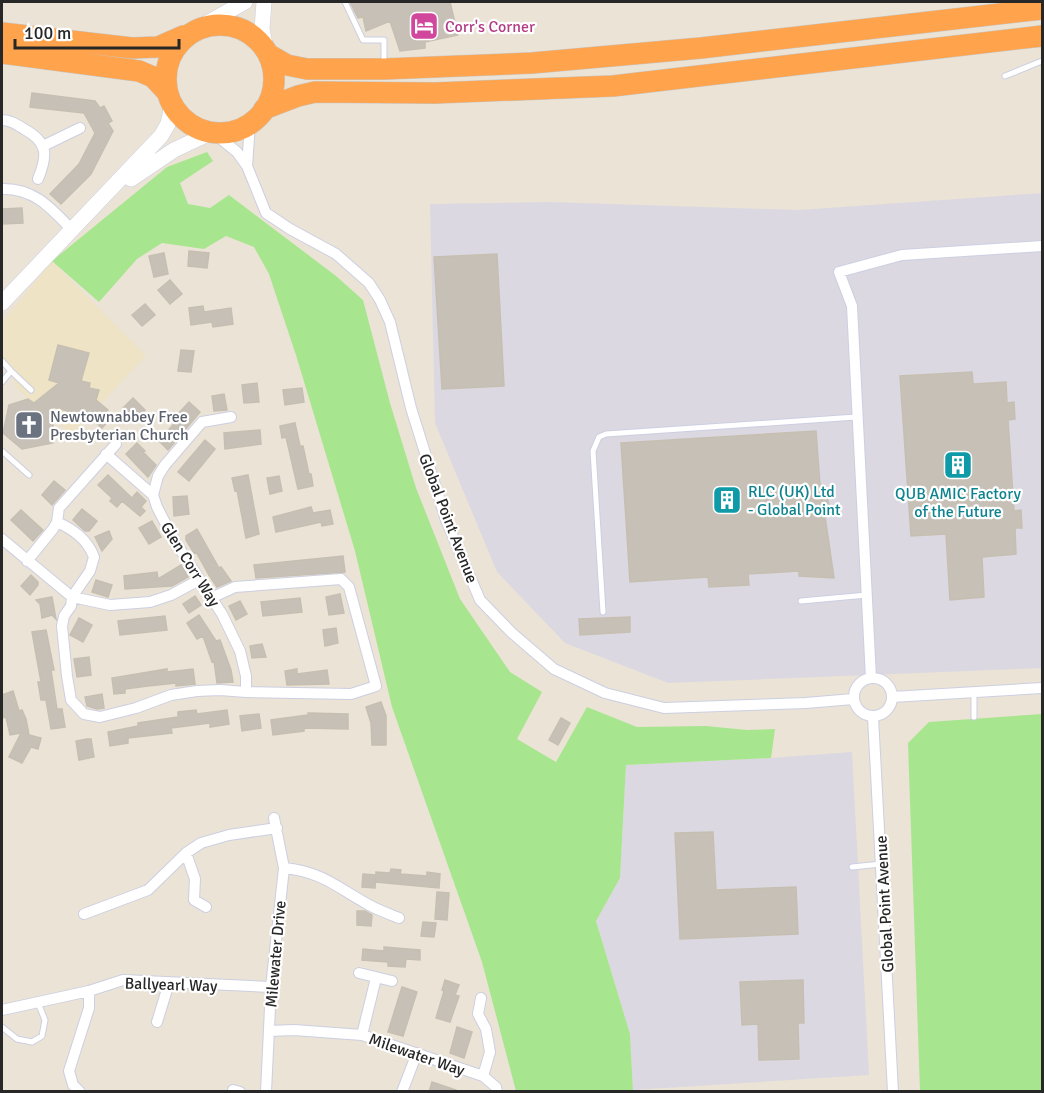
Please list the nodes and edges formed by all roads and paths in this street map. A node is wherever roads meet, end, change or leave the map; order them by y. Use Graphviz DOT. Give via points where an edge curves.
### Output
graph roads {
  1 [pos="245,2"];
  2 [pos="264,2"];
  3 [pos="345,2"];
  4 [pos="1042,9"];
  5 [pos="1015,21"];
  6 [pos="192,32"];
  7 [pos="2,33"];
  8 [pos="1042,36"];
  9 [pos="810,49"];
  10 [pos="267,52"];
  11 [pos="2,53"];
  12 [pos="1042,61"];
  13 [pos="384,69"];
  14 [pos="1005,76"];
  15 [pos="170,99"];
  16 [pos="257,117"];
  17 [pos="2,120"];
  18 [pos="80,128"];
  19 [pos="212,134"];
  20 [pos="43,146"];
  21 [pos="248,166"];
  22 [pos="38,179"];
  23 [pos="2,189"];
  24 [pos="102,199"];
  25 [pos="72,230"];
  26 [pos="1042,246"];
  27 [pos="2,303"];
  28 [pos="2,361"];
  29 [pos="11,371"];
  30 [pos="2,382"];
  31 [pos="31,390"];
  32 [pos="231,417"];
  33 [pos="856,417"];
  34 [pos="116,444"];
  35 [pos="2,451"];
  36 [pos="106,454"];
  37 [pos="29,475"];
  38 [pos="153,495"];
  39 [pos="57,522"];
  40 [pos="2,538"];
  41 [pos="27,561"];
  42 [pos="199,580"];
  43 [pos="867,595"];
  44 [pos="72,597"];
  45 [pos="211,598"];
  46 [pos="801,601"];
  47 [pos="603,612"];
  48 [pos="871,678"];
  49 [pos="1042,688"];
  50 [pos="974,691"];
  51 [pos="246,692"];
  52 [pos="892,697"];
  53 [pos="854,699"];
  54 [pos="873,717"];
  55 [pos="974,717"];
  56 [pos="186,853"];
  57 [pos="882,864"];
  58 [pos="852,867"];
  59 [pos="284,868"];
  60 [pos="206,907"];
  61 [pos="84,914"];
  62 [pos="399,918"];
  63 [pos="359,973"];
  64 [pos="376,978"];
  65 [pos="392,981"];
  66 [pos="169,983"];
  67 [pos="271,987"];
  68 [pos="89,991"];
  69 [pos="481,998"];
  70 [pos="38,1003"];
  71 [pos="2,1010"];
  72 [pos="157,1022"];
  73 [pos="2,1027"];
  74 [pos="269,1030"];
  75 [pos="362,1035"];
  76 [pos="417,1053"];
  77 [pos="483,1076"];
  78 [pos="80,1092"];
  79 [pos="266,1092"];
  80 [pos="402,1092"];
  81 [pos="498,1092"];
  82 [pos="893,1092"];
  1 -- 6 [label="main road"];
  2 -- 10 [label="main road" via="262,29"];
  3 -- 13 [label="lane" via="363,40 384,40"];
  4 -- 5 [label="highway"];
  5 -- 8 [label="highway"];
  5 -- 9 [label="highway"];
  6 -- 7 [label="highway" via="158,47 132,48"];
  6 -- 10 [label="highway" via="216,25 241,28"];
  6 -- 15 [label="highway" via="175,48 170,60"];
  9 -- 13 [label="highway"];
  9 -- 16 [label="highway" via="613,86 435,93 315,92 282,101"];
  10 -- 13 [label="highway" via="286,65 307,69"];
  10 -- 16 [label="highway" via="273,70 272,85"];
  11 -- 15 [label="highway" via="143,72 157,80"];
  12 -- 14 [label="lane"];
  15 -- 19 [label="highway" via="189,125"];
  15 -- 24 [label="main road" via="168,124 161,136"];
  16 -- 19 [label="highway" via="237,131"];
  16 -- 21 [label="street, Global Point Avenue"];
  17 -- 20 [label="street" via="33,134"];
  18 -- 20 [label="street"];
  19 -- 21 [label="street, Global Point Avenue" via="237,152"];
  19 -- 24 [label="main road" via="174,150"];
  20 -- 22 [label="street"];
  21 -- 53 [label="street, Global Point Avenue" via="266,213 336,254 369,284 380,300 390,322 411,408 446,520 480,600 512,633 554,669 604,693 664,708"];
  23 -- 25 [label="street" via="33,195"];
  24 -- 25 [label="main road"];
  25 -- 27 [label="main road"];
  26 -- 33 [label="street" via="902,255 838,272 852,306"];
  28 -- 29 [label="lane"];
  29 -- 30 [label="lane"];
  29 -- 31 [label="lane"];
  32 -- 38 [label="street" via="202,422 165,465"];
  33 -- 43 [label="street"];
  33 -- 47 [label="lane" via="599,437 593,451"];
  34 -- 36 [label="street"];
  35 -- 37 [label="lane"];
  36 -- 38 [label="street, Glen Corr Way"];
  36 -- 39 [label="street" via="59,508"];
  38 -- 42 [label="street, Glen Corr Way"];
  39 -- 41 [label="street"];
  39 -- 44 [label="street" via="86,542 94,557 90,571"];
  40 -- 41 [label="street"];
  41 -- 44 [label="street"];
  42 -- 44 [label="street" via="150,602 110,605"];
  42 -- 45 [label="street, Glen Corr Way"];
  43 -- 46 [label="lane"];
  43 -- 48 [label="street"];
  44 -- 51 [label="street" via="64,616 63,638 71,700 84,714 100,717 185,692"];
  45 -- 51 [label="street, Glen Corr Way" via="240,651"];
  45 -- 51 [label="street" via="235,587 341,579 349,586 376,686 351,694"];
  48 -- 52 [label="street" via="883,681"];
  48 -- 53 [label="street" via="858,685"];
  49 -- 50 [label="street"];
  50 -- 52 [label="street"];
  50 -- 55 [label="lane"];
  52 -- 54 [label="street" via="887,711"];
  53 -- 54 [label="street" via="862,714"];
  54 -- 57 [label="street, Global Point Avenue"];
  56 -- 59 [label="street, Milewater Drive" via="201,843 276,823"];
  56 -- 60 [label="street" via="195,879 194,900"];
  56 -- 61 [label="street" via="148,890"];
  57 -- 58 [label="lane"];
  57 -- 82 [label="street, Global Point Avenue"];
  59 -- 62 [label="street" via="319,875"];
  59 -- 67 [label="street, Milewater Drive"];
  63 -- 64 [label="street"];
  64 -- 65 [label="street"];
  64 -- 75 [label="street"];
  66 -- 67 [label="street, Ballyearl Way"];
  66 -- 68 [label="street, Ballyearl Way" via="123,980"];
  66 -- 72 [label="street"];
  67 -- 74 [label="street, Milewater Drive"];
  68 -- 70 [label="street, Ballyearl Way"];
  68 -- 78 [label="street" via="89,1008 69,1071"];
  69 -- 77 [label="street, Milewater Way" via="478,1014 486,1029 490,1052"];
  70 -- 71 [label="street, Ballyearl Way"];
  70 -- 73 [label="lane" via="45,1020 42,1036 32,1042 17,1039"];
  74 -- 75 [label="street, Milewater Way"];
  74 -- 79 [label="street, Milewater Drive"];
  75 -- 76 [label="street, Milewater Way"];
  76 -- 77 [label="street, Milewater Way"];
  76 -- 80 [label="street"];
  77 -- 81 [label="street"];
}
